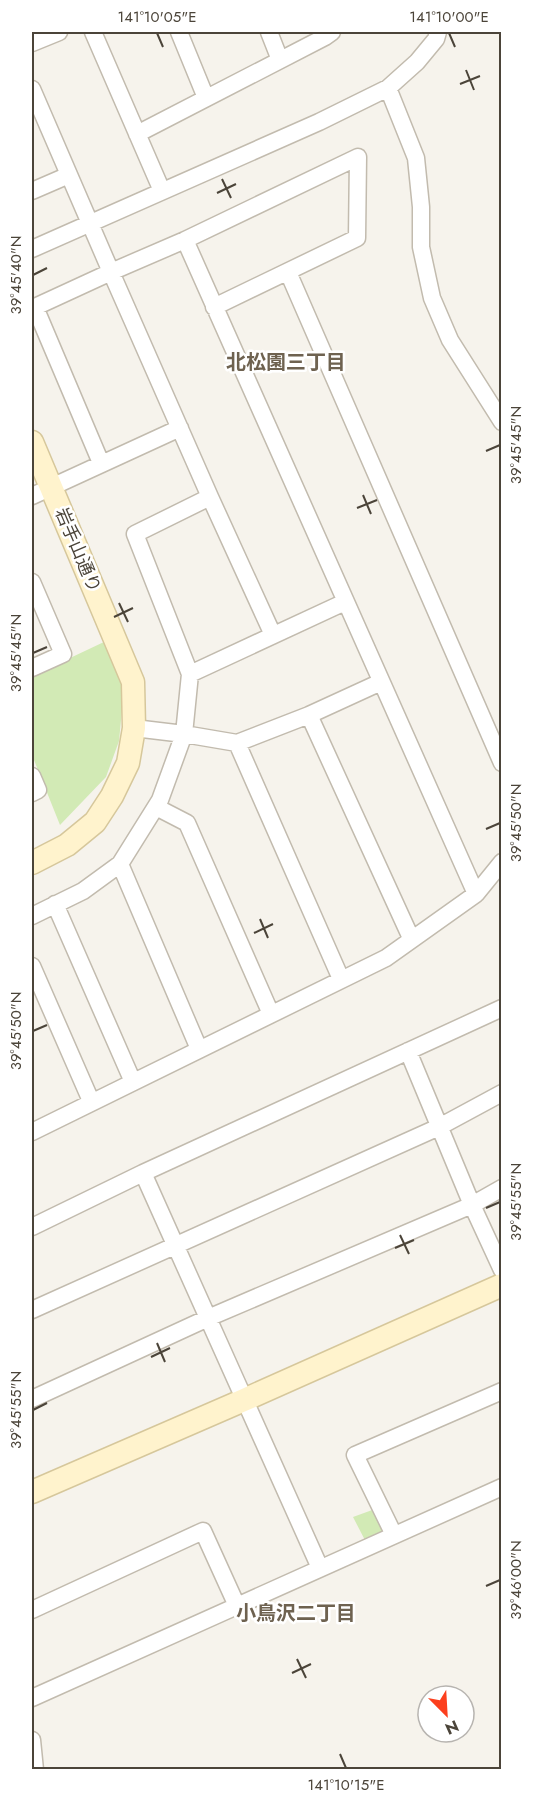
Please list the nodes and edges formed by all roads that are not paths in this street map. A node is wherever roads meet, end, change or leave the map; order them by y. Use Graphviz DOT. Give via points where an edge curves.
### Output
graph roads {
  1 [pos="59,32"];
  2 [pos="93,32"];
  3 [pos="179,32"];
  4 [pos="269,32"];
  5 [pos="332,32"];
  6 [pos="438,32"];
  7 [pos="32,43"];
  8 [pos="280,60"];
  9 [pos="388,88"];
  10 [pos="32,89"];
  11 [pos="206,98"];
  12 [pos="137,134"];
  13 [pos="69,175"];
  14 [pos="32,191"];
  15 [pos="162,191"];
  16 [pos="89,223"];
  17 [pos="185,240"];
  18 [pos="32,249"];
  19 [pos="111,272"];
  20 [pos="288,272"];
  21 [pos="214,307"];
  22 [pos="501,422"];
  23 [pos="180,428"];
  24 [pos="32,442"];
  25 [pos="101,463"];
  26 [pos="41,492"];
  27 [pos="210,497"];
  28 [pos="32,582"];
  29 [pos="345,602"];
  30 [pos="273,635"];
  31 [pos="32,668"];
  32 [pos="190,674"];
  33 [pos="381,682"];
  34 [pos="309,715"];
  35 [pos="134,728"];
  36 [pos="184,734"];
  37 [pos="237,743"];
  38 [pos="501,763"];
  39 [pos="32,776"];
  40 [pos="32,793"];
  41 [pos="156,807"];
  42 [pos="501,862"];
  43 [pos="32,863"];
  44 [pos="120,864"];
  45 [pos="476,894"];
  46 [pos="55,904"];
  47 [pos="32,916"];
  48 [pos="411,938"];
  49 [pos="32,966"];
  50 [pos="341,979"];
  51 [pos="501,1008"];
  52 [pos="271,1014"];
  53 [pos="200,1049"];
  54 [pos="408,1051"];
  55 [pos="133,1082"];
  56 [pos="501,1093"];
  57 [pos="91,1101"];
  58 [pos="439,1127"];
  59 [pos="32,1132"];
  60 [pos="143,1173"];
  61 [pos="501,1188"];
  62 [pos="472,1204"];
  63 [pos="32,1227"];
  64 [pos="175,1245"];
  65 [pos="501,1270"];
  66 [pos="501,1285"];
  67 [pos="32,1310"];
  68 [pos="208,1318"];
  69 [pos="501,1391"];
  70 [pos="32,1399"];
  71 [pos="244,1400"];
  72 [pos="501,1487"];
  73 [pos="32,1492"];
  74 [pos="394,1535"];
  75 [pos="320,1568"];
  76 [pos="237,1606"];
  77 [pos="32,1610"];
  78 [pos="32,1698"];
  79 [pos="32,1740"];
  80 [pos="35,1770"];
  1 -- 7 [label="street"];
  2 -- 12 [label="street"];
  3 -- 11 [label="street"];
  4 -- 8 [label="street"];
  5 -- 8 [label="street"];
  6 -- 9 [label="street" via="417,62"];
  8 -- 11 [label="street"];
  9 -- 15 [label="street"];
  9 -- 22 [label="street" via="416,159 421,247 432,298 450,340"];
  10 -- 13 [label="street"];
  11 -- 12 [label="street"];
  12 -- 15 [label="street"];
  13 -- 14 [label="street"];
  13 -- 16 [label="street"];
  15 -- 16 [label="street"];
  16 -- 18 [label="street"];
  16 -- 19 [label="street"];
  17 -- 19 [label="street"];
  17 -- 20 [label="street" via="358,157 357,238"];
  17 -- 21 [label="street"];
  19 -- 23 [label="street"];
  19 -- 25 [label="street" via="35,307"];
  20 -- 21 [label="street"];
  20 -- 38 [label="street"];
  21 -- 29 [label="street"];
  23 -- 25 [label="street"];
  23 -- 27 [label="street"];
  24 -- 26 [label="street, 岩手山通り"];
  25 -- 26 [label="street"];
  26 -- 35 [label="street, 岩手山通り" via="133,682"];
  27 -- 30 [label="street"];
  27 -- 32 [label="street" via="135,534"];
  28 -- 31 [label="street" via="63,654"];
  29 -- 30 [label="street"];
  29 -- 33 [label="street"];
  30 -- 32 [label="street"];
  32 -- 36 [label="street"];
  33 -- 34 [label="street"];
  33 -- 45 [label="street"];
  34 -- 37 [label="street"];
  34 -- 48 [label="street"];
  35 -- 36 [label="street"];
  35 -- 43 [label="street, 岩手山通り" via="128,763 94,822 67,845"];
  36 -- 37 [label="street"];
  36 -- 41 [label="street"];
  37 -- 50 [label="street"];
  39 -- 40 [label="street" via="38,790"];
  41 -- 44 [label="street"];
  41 -- 52 [label="street" via="187,823"];
  42 -- 45 [label="street"];
  44 -- 46 [label="street" via="83,891"];
  44 -- 53 [label="street"];
  45 -- 48 [label="street"];
  46 -- 47 [label="street"];
  46 -- 55 [label="street"];
  48 -- 50 [label="street" via="386,957"];
  49 -- 57 [label="street"];
  50 -- 52 [label="street"];
  51 -- 54 [label="street"];
  52 -- 53 [label="street"];
  53 -- 55 [label="street"];
  54 -- 58 [label="street"];
  54 -- 60 [label="street"];
  55 -- 57 [label="street"];
  56 -- 58 [label="street"];
  57 -- 59 [label="street"];
  58 -- 62 [label="street"];
  58 -- 64 [label="street"];
  60 -- 63 [label="street"];
  60 -- 64 [label="street"];
  61 -- 62 [label="street"];
  62 -- 65 [label="street"];
  62 -- 68 [label="street"];
  64 -- 67 [label="street"];
  64 -- 68 [label="street"];
  66 -- 71 [label="street"];
  68 -- 70 [label="street"];
  68 -- 71 [label="street"];
  69 -- 74 [label="street" via="355,1455"];
  71 -- 73 [label="street"];
  71 -- 75 [label="street"];
  72 -- 74 [label="street"];
  74 -- 75 [label="street"];
  75 -- 76 [label="street"];
  76 -- 77 [label="street" via="203,1532"];
  76 -- 78 [label="street"];
  79 -- 80 [label="street"];
}
